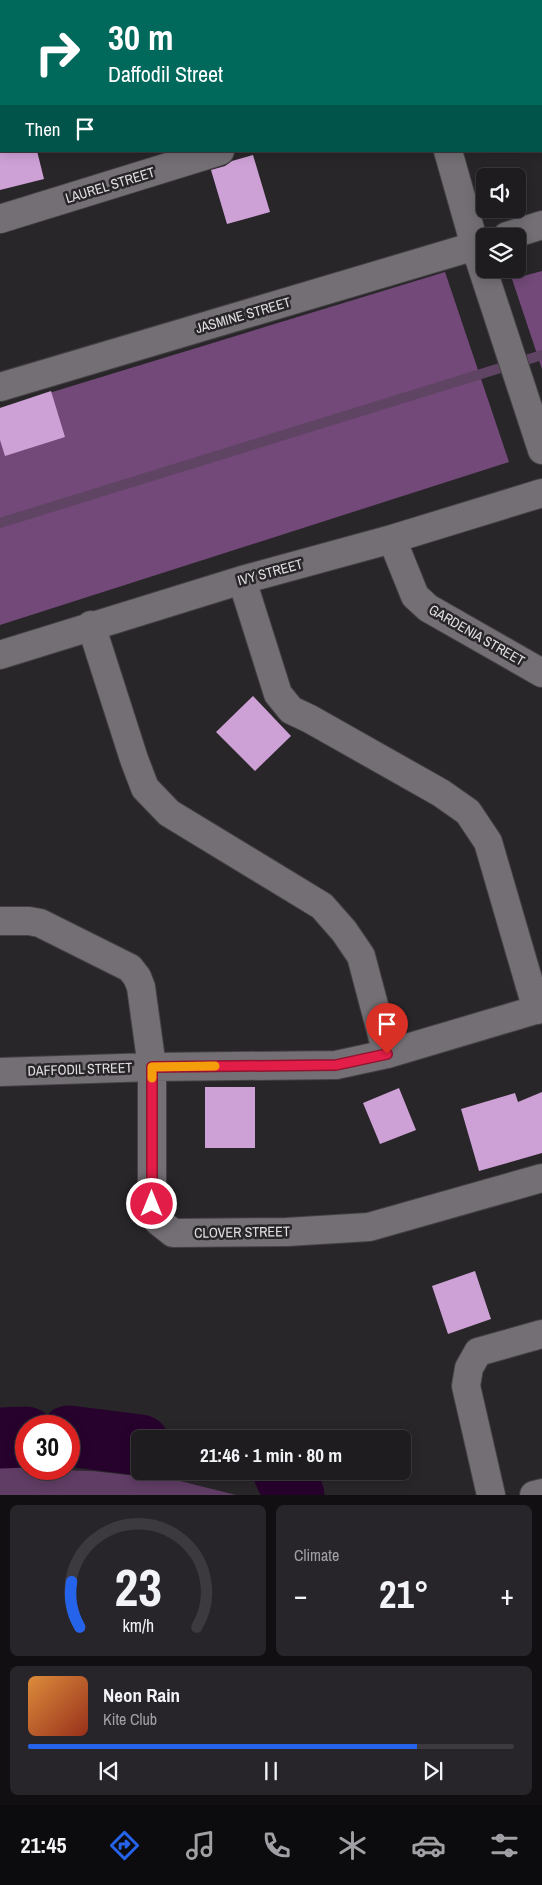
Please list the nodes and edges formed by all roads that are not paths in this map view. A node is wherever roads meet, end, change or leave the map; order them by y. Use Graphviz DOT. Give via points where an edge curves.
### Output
graph roads {
  1 [pos="217,152"];
  2 [pos="448,152"];
  3 [pos="0,219"];
  4 [pos="542,226"];
  5 [pos="526,231"];
  6 [pos="476,233"];
  7 [pos="476,246"];
  8 [pos="489,278"];
  9 [pos="0,387"];
  10 [pos="542,450"];
  11 [pos="542,493"];
  12 [pos="392,539"];
  13 [pos="242,580"];
  14 [pos="91,625"];
  15 [pos="0,655"];
  16 [pos="542,672"];
  17 [pos="0,921"];
  18 [pos="540,1009"];
  19 [pos="387,1054"];
  20 [pos="152,1067"];
  21 [pos="0,1072"];
  22 [pos="542,1178"];
  23 [pos="542,1334"];
  24 [pos="542,1492"];
  25 [pos="491,1495"];
  26 [pos="534,1495"];
  1 -- 3 [label="street, LAUREL STREET"];
  2 -- 6 [label="street"];
  4 -- 5 [label="street"];
  7 -- 9 [label="street, JASMINE STREET"];
  8 -- 10 [label="street"];
  11 -- 12 [label="street, IVY STREET"];
  12 -- 13 [label="street, IVY STREET"];
  12 -- 16 [label="street, GARDENIA STREET" via="416,596 428,608"];
  13 -- 14 [label="street, IVY STREET"];
  13 -- 18 [label="street" via="278,694 291,710 442,793 468,812 488,842"];
  14 -- 15 [label="street, IVY STREET"];
  14 -- 19 [label="street" via="145,788 169,813 322,906 361,956"];
  17 -- 20 [label="street, CLOVER STREET" via="40,923 130,968 141,987"];
  18 -- 19 [label="street, DAFFODIL STREET"];
  19 -- 20 [label="street, DAFFODIL STREET" via="336,1065"];
  20 -- 21 [label="street, DAFFODIL STREET"];
  20 -- 22 [label="street, CLOVER STREET" via="152,1204 158,1221 173,1233 369,1228"];
  23 -- 25 [label="street" via="478,1352 469,1368 466,1386"];
  24 -- 26 [label="street"];
}
